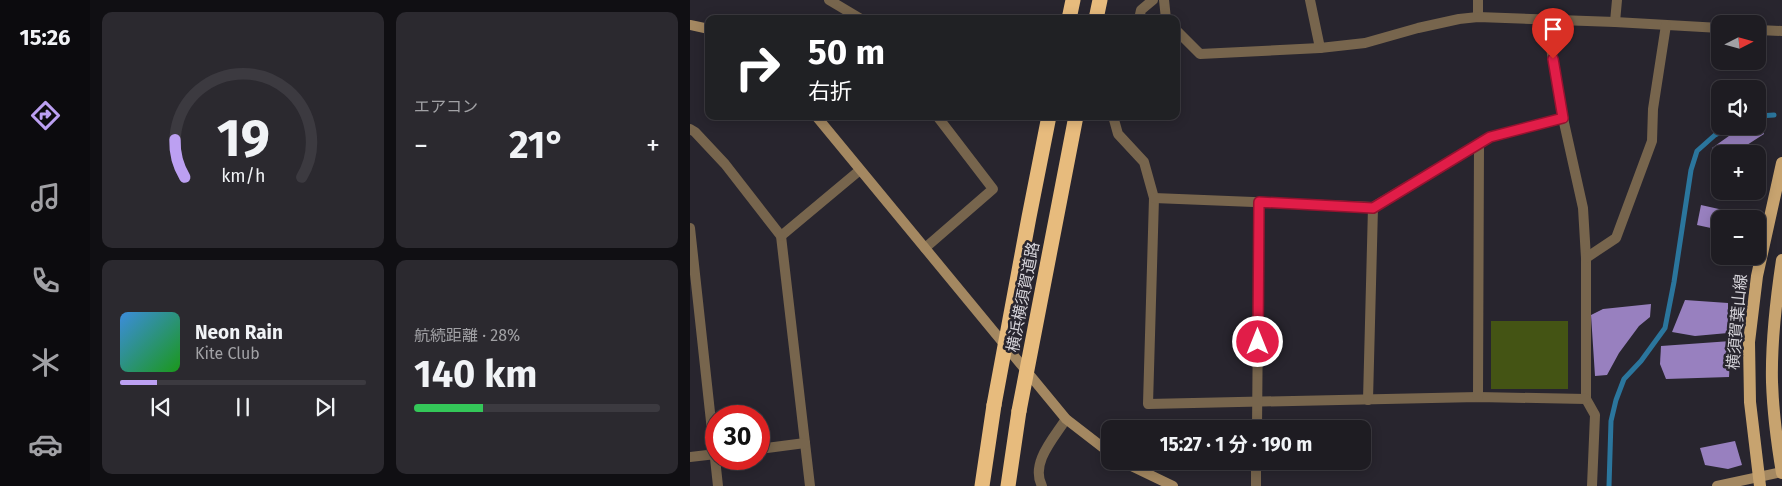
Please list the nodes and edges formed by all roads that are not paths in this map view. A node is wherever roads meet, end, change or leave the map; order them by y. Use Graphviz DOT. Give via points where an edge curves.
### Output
graph roads {
  1 [pos="829,0"];
  2 [pos="1073,0"];
  3 [pos="1100,0"];
  4 [pos="1153,0"];
  5 [pos="1164,0"];
  6 [pos="1310,0"];
  7 [pos="1478,0"];
  8 [pos="1618,0"];
  9 [pos="854,15"];
  10 [pos="1070,15"];
  11 [pos="1097,15"];
  12 [pos="1139,15"];
  13 [pos="1166,15"];
  14 [pos="1478,17"];
  15 [pos="1546,19"];
  16 [pos="1615,22"];
  17 [pos="690,25"];
  18 [pos="1666,25"];
  19 [pos="705,28"];
  20 [pos="1711,28"];
  21 [pos="1766,30"];
  22 [pos="1782,31"];
  23 [pos="1180,34"];
  24 [pos="1320,48"];
  25 [pos="1563,118"];
  26 [pos="819,120"];
  27 [pos="940,120"];
  28 [pos="1048,120"];
  29 [pos="1075,120"];
  30 [pos="1114,120"];
  31 [pos="690,129"];
  32 [pos="1480,145"];
  33 [pos="1782,162"];
  34 [pos="860,170"];
  35 [pos="1154,198"];
  36 [pos="1259,202"];
  37 [pos="1373,208"];
  38 [pos="690,228"];
  39 [pos="781,236"];
  40 [pos="925,248"];
  41 [pos="1586,258"];
  42 [pos="1782,260"];
  43 [pos="1478,397"];
  44 [pos="1586,399"];
  45 [pos="1368,400"];
  46 [pos="1258,402"];
  47 [pos="710,405"];
  48 [pos="1066,420"];
  49 [pos="1257,420"];
  50 [pos="805,443"];
  51 [pos="1101,446"];
  52 [pos="770,448"];
  53 [pos="705,455"];
  54 [pos="690,457"];
  55 [pos="717,470"];
  56 [pos="1140,470"];
  57 [pos="1256,470"];
  58 [pos="1782,472"];
  59 [pos="1759,481"];
  60 [pos="718,486"];
  61 [pos="810,486"];
  62 [pos="982,486"];
  63 [pos="1008,486"];
  64 [pos="1042,486"];
  65 [pos="1173,486"];
  66 [pos="1256,486"];
  67 [pos="1592,486"];
  68 [pos="1717,486"];
  1 -- 9 [label="street"];
  2 -- 10 [label="highway"];
  3 -- 11 [label="highway"];
  4 -- 12 [label="street"];
  5 -- 13 [label="street"];
  6 -- 24 [label="street"];
  7 -- 14 [label="street"];
  8 -- 16 [label="street"];
  14 -- 15 [label="street"];
  14 -- 24 [label="street" via="1418,28 1365,43"];
  15 -- 16 [label="street"];
  15 -- 25 [label="street"];
  16 -- 18 [label="street"];
  17 -- 19 [label="street"];
  18 -- 20 [label="street"];
  18 -- 41 [label="street" via="1653,109 1652,141 1616,238"];
  21 -- 22 [label="street"];
  23 -- 24 [label="street" via="1200,54"];
  25 -- 32 [label="street" via="1490,137"];
  25 -- 41 [label="street" via="1583,208"];
  26 -- 34 [label="street"];
  27 -- 40 [label="street" via="993,189"];
  28 -- 62 [label="highway, 横浜横須賀道路, bridge" via="994,405"];
  29 -- 63 [label="highway, 横浜横須賀道路, bridge" via="1019,411"];
  30 -- 35 [label="street" via="1118,134 1144,162"];
  31 -- 39 [label="street" via="725,164"];
  32 -- 37 [label="street"];
  32 -- 43 [label="street"];
  33 -- 59 [label="main road, 横須賀葉山線" via="1756,276 1750,334 1748,373"];
  34 -- 39 [label="street"];
  34 -- 40 [label="street"];
  35 -- 36 [label="street"];
  35 -- 46 [label="street" via="1148,404"];
  36 -- 37 [label="street"];
  36 -- 46 [label="street"];
  37 -- 45 [label="street"];
  38 -- 47 [label="street"];
  39 -- 50 [label="street"];
  40 -- 48 [label="street"];
  41 -- 44 [label="street"];
  42 -- 58 [label="main road" via="1775,302 1772,382"];
  43 -- 44 [label="street"];
  43 -- 45 [label="street"];
  44 -- 67 [label="street" via="1595,415"];
  45 -- 46 [label="street"];
  46 -- 49 [label="street"];
  48 -- 51 [label="street"];
  48 -- 64 [label="street" via="1042,456 1039,480"];
  50 -- 52 [label="street"];
  50 -- 61 [label="street"];
  53 -- 54 [label="street"];
  55 -- 60 [label="street"];
  56 -- 65 [label="street"];
  57 -- 66 [label="street"];
  58 -- 59 [label="street"];
  59 -- 68 [label="street"];
}
